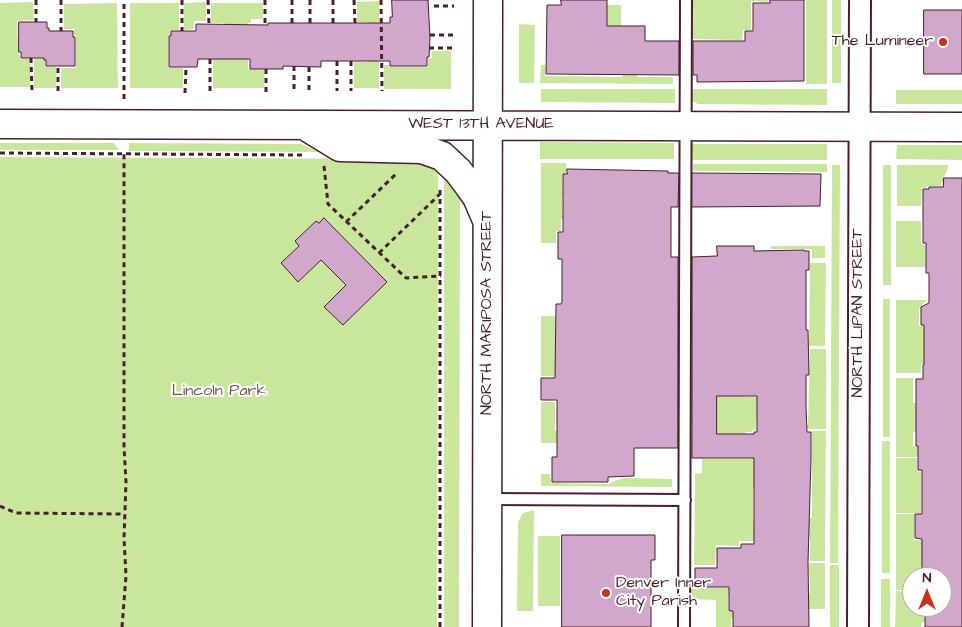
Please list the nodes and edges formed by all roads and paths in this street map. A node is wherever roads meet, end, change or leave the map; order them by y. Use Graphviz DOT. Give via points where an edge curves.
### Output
graph roads {
  1 [pos="36,0"];
  2 [pos="61,0"];
  3 [pos="124,0"];
  4 [pos="182,0"];
  5 [pos="208,0"];
  6 [pos="265,0"];
  7 [pos="292,0"];
  8 [pos="310,0"];
  9 [pos="333,0"];
  10 [pos="354,0"];
  11 [pos="381,0"];
  12 [pos="488,0"];
  13 [pos="686,0"];
  14 [pos="860,0"];
  15 [pos="434,6"];
  16 [pos="454,6"];
  17 [pos="36,22"];
  18 [pos="333,23"];
  19 [pos="355,23"];
  20 [pos="208,24"];
  21 [pos="265,25"];
  22 [pos="292,25"];
  23 [pos="310,25"];
  24 [pos="61,31"];
  25 [pos="182,31"];
  26 [pos="430,36"];
  27 [pos="454,36"];
  28 [pos="429,48"];
  29 [pos="454,48"];
  30 [pos="31,58"];
  31 [pos="210,59"];
  32 [pos="338,61"];
  33 [pos="351,61"];
  34 [pos="58,66"];
  35 [pos="294,66"];
  36 [pos="186,67"];
  37 [pos="309,67"];
  38 [pos="266,69"];
  39 [pos="58,91"];
  40 [pos="294,91"];
  41 [pos="309,91"];
  42 [pos="338,91"];
  43 [pos="351,91"];
  44 [pos="382,91"];
  45 [pos="32,92"];
  46 [pos="266,92"];
  47 [pos="124,93"];
  48 [pos="185,93"];
  49 [pos="210,93"];
  50 [pos="0,124"];
  51 [pos="304,125"];
  52 [pos="488,125"];
  53 [pos="686,126"];
  54 [pos="859,126"];
  55 [pos="962,127"];
  56 [pos="0,153"];
  57 [pos="124,153"];
  58 [pos="303,155"];
  59 [pos="324,165"];
  60 [pos="400,170"];
  61 [pos="440,185"];
  62 [pos="440,194"];
  63 [pos="346,222"];
  64 [pos="488,230"];
  65 [pos="379,253"];
  66 [pos="441,276"];
  67 [pos="487,499"];
  68 [pos="685,500"];
  69 [pos="0,506"];
  70 [pos="124,514"];
  71 [pos="122,627"];
  72 [pos="440,627"];
  73 [pos="487,627"];
  74 [pos="684,627"];
  75 [pos="858,627"];
  1 -- 17 [label="path"];
  2 -- 24 [label="path"];
  3 -- 47 [label="path"];
  4 -- 25 [label="path"];
  5 -- 20 [label="path"];
  6 -- 21 [label="path"];
  7 -- 22 [label="path"];
  8 -- 23 [label="path"];
  9 -- 18 [label="path"];
  10 -- 19 [label="path"];
  11 -- 44 [label="path"];
  12 -- 52 [label="street, NORTH MARIPOSA STREET"];
  13 -- 53 [label="lane"];
  14 -- 54 [label="street, NORTH LIPAN STREET"];
  15 -- 16 [label="path"];
  26 -- 27 [label="path"];
  28 -- 29 [label="path"];
  30 -- 45 [label="path"];
  31 -- 49 [label="path"];
  32 -- 42 [label="path"];
  33 -- 43 [label="path"];
  34 -- 39 [label="path"];
  35 -- 40 [label="path"];
  36 -- 48 [label="path"];
  37 -- 41 [label="path"];
  38 -- 46 [label="path"];
  50 -- 51 [label="street, WEST 13TH AVENUE"];
  51 -- 52 [label="street, WEST 13TH AVENUE"];
  51 -- 64 [label="street" via="340,147 422,148 442,156 477,197"];
  52 -- 53 [label="street, WEST 13TH AVENUE"];
  52 -- 64 [label="street, NORTH MARIPOSA STREET"];
  53 -- 54 [label="street, WEST 13TH AVENUE"];
  53 -- 68 [label="lane"];
  54 -- 55 [label="street, WEST 13TH AVENUE"];
  54 -- 75 [label="street, NORTH LIPAN STREET"];
  56 -- 57 [label="path"];
  57 -- 58 [label="path"];
  57 -- 70 [label="path"];
  59 -- 63 [label="path" via="328,204"];
  60 -- 63 [label="path"];
  61 -- 62 [label="path"];
  62 -- 65 [label="path"];
  62 -- 66 [label="path"];
  63 -- 65 [label="path"];
  64 -- 67 [label="street, NORTH MARIPOSA STREET"];
  65 -- 66 [label="path" via="406,278"];
  66 -- 72 [label="path"];
  67 -- 68 [label="lane"];
  67 -- 73 [label="street, NORTH MARIPOSA STREET"];
  68 -- 74 [label="lane"];
  69 -- 70 [label="path" via="16,513"];
  70 -- 71 [label="path" via="126,576"];
}
